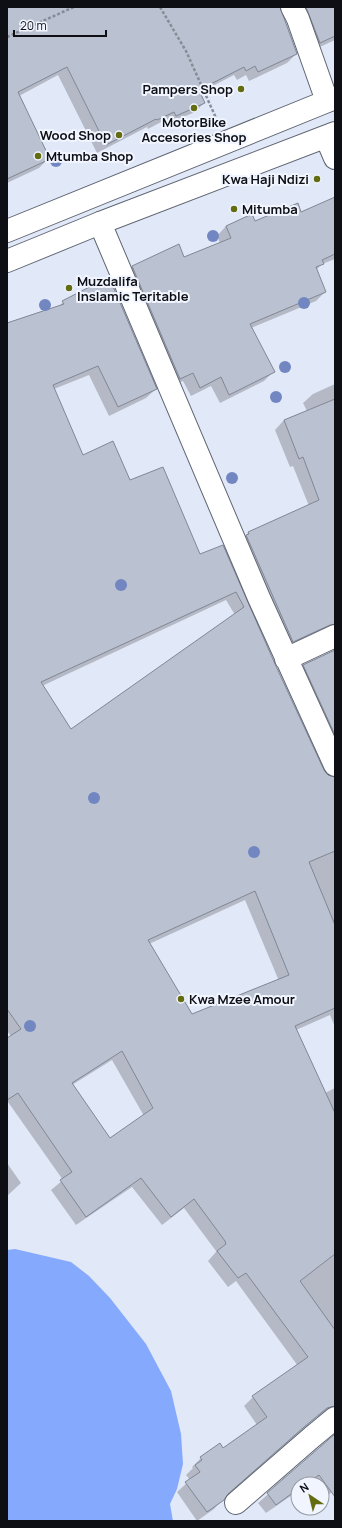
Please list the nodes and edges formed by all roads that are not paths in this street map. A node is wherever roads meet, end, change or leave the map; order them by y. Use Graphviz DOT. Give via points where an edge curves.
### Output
graph roads {
  1 [pos="292,7"];
  2 [pos="331,99"];
  3 [pos="331,135"];
  4 [pos="335,158"];
  5 [pos="100,223"];
  6 [pos="7,231"];
  7 [pos="7,261"];
  8 [pos="335,636"];
  9 [pos="286,659"];
  10 [pos="335,765"];
  11 [pos="335,1418"];
  12 [pos="236,1503"];
  1 -- 2 [label="street"];
  2 -- 6 [label="street"];
  3 -- 4 [label="street"];
  3 -- 5 [label="street"];
  5 -- 7 [label="street"];
  5 -- 9 [label="street"];
  8 -- 9 [label="street"];
  9 -- 10 [label="street"];
  11 -- 12 [label="street"];
}
